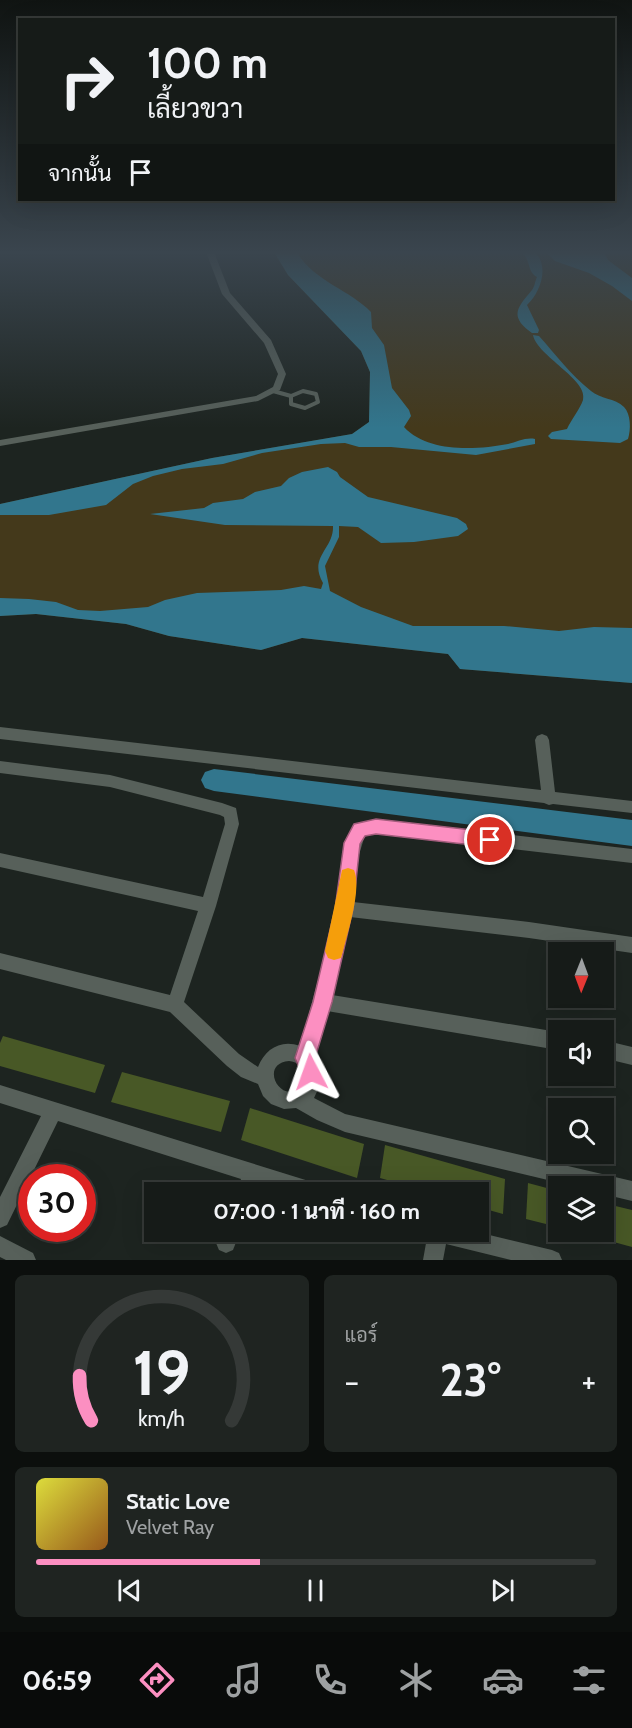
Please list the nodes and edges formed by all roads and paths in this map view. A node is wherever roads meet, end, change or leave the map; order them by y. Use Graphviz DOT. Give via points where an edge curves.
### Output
graph roads {
  1 [pos="241,311"];
  2 [pos="273,391"];
  3 [pos="291,396"];
  4 [pos="0,443"];
  5 [pos="0,733"];
  6 [pos="542,740"];
  7 [pos="0,767"];
  8 [pos="549,799"];
  9 [pos="632,807"];
  10 [pos="632,856"];
  11 [pos="0,860"];
  12 [pos="208,906"];
  13 [pos="344,909"];
  14 [pos="632,945"];
  15 [pos="0,961"];
  16 [pos="322,1002"];
  17 [pos="175,1005"];
  18 [pos="548,1039"];
  19 [pos="614,1052"];
  20 [pos="632,1056"];
  21 [pos="305,1058"];
  22 [pos="266,1079"];
  23 [pos="0,1094"];
  24 [pos="299,1099"];
  25 [pos="53,1112"];
  26 [pos="253,1174"];
  27 [pos="249,1182"];
  28 [pos="279,1182"];
  29 [pos="632,1191"];
  30 [pos="0,1218"];
  31 [pos="436,1242"];
  32 [pos="475,1242"];
  33 [pos="0,1246"];
  34 [pos="530,1257"];
  35 [pos="26,1260"];
  36 [pos="433,1260"];
  37 [pos="552,1260"];
  1 -- 2 [label="street" via="268,342 282,374"];
  2 -- 3 [label="lane"];
  2 -- 4 [label="street" via="258,398"];
  3 -- 3 [label="lane" via="308,391 319,399 312,407 298,407 291,404"];
  5 -- 8 [label="street"];
  6 -- 8 [label="street"];
  7 -- 12 [label="street" via="110,781 231,813 232,824"];
  8 -- 9 [label="street"];
  10 -- 13 [label="street" via="376,826 360,829 352,843"];
  11 -- 12 [label="street"];
  12 -- 17 [label="street"];
  13 -- 14 [label="street"];
  13 -- 16 [label="street"];
  15 -- 17 [label="street"];
  16 -- 18 [label="street"];
  16 -- 21 [label="street"];
  17 -- 22 [label="street" via="233,1060"];
  19 -- 20 [label="street"];
  21 -- 22 [label="street" via="293,1051 279,1053 269,1064"];
  21 -- 24 [label="street" via="312,1080"];
  22 -- 24 [label="street" via="278,1099"];
  23 -- 25 [label="street"];
  24 -- 29 [label="street" via="345,1122"];
  25 -- 26 [label="street"];
  25 -- 30 [label="street"];
  26 -- 27 [label="street"];
  26 -- 28 [label="street"];
  31 -- 36 [label="street"];
  32 -- 34 [label="street"];
  33 -- 35 [label="street"];
  34 -- 37 [label="street"];
}
